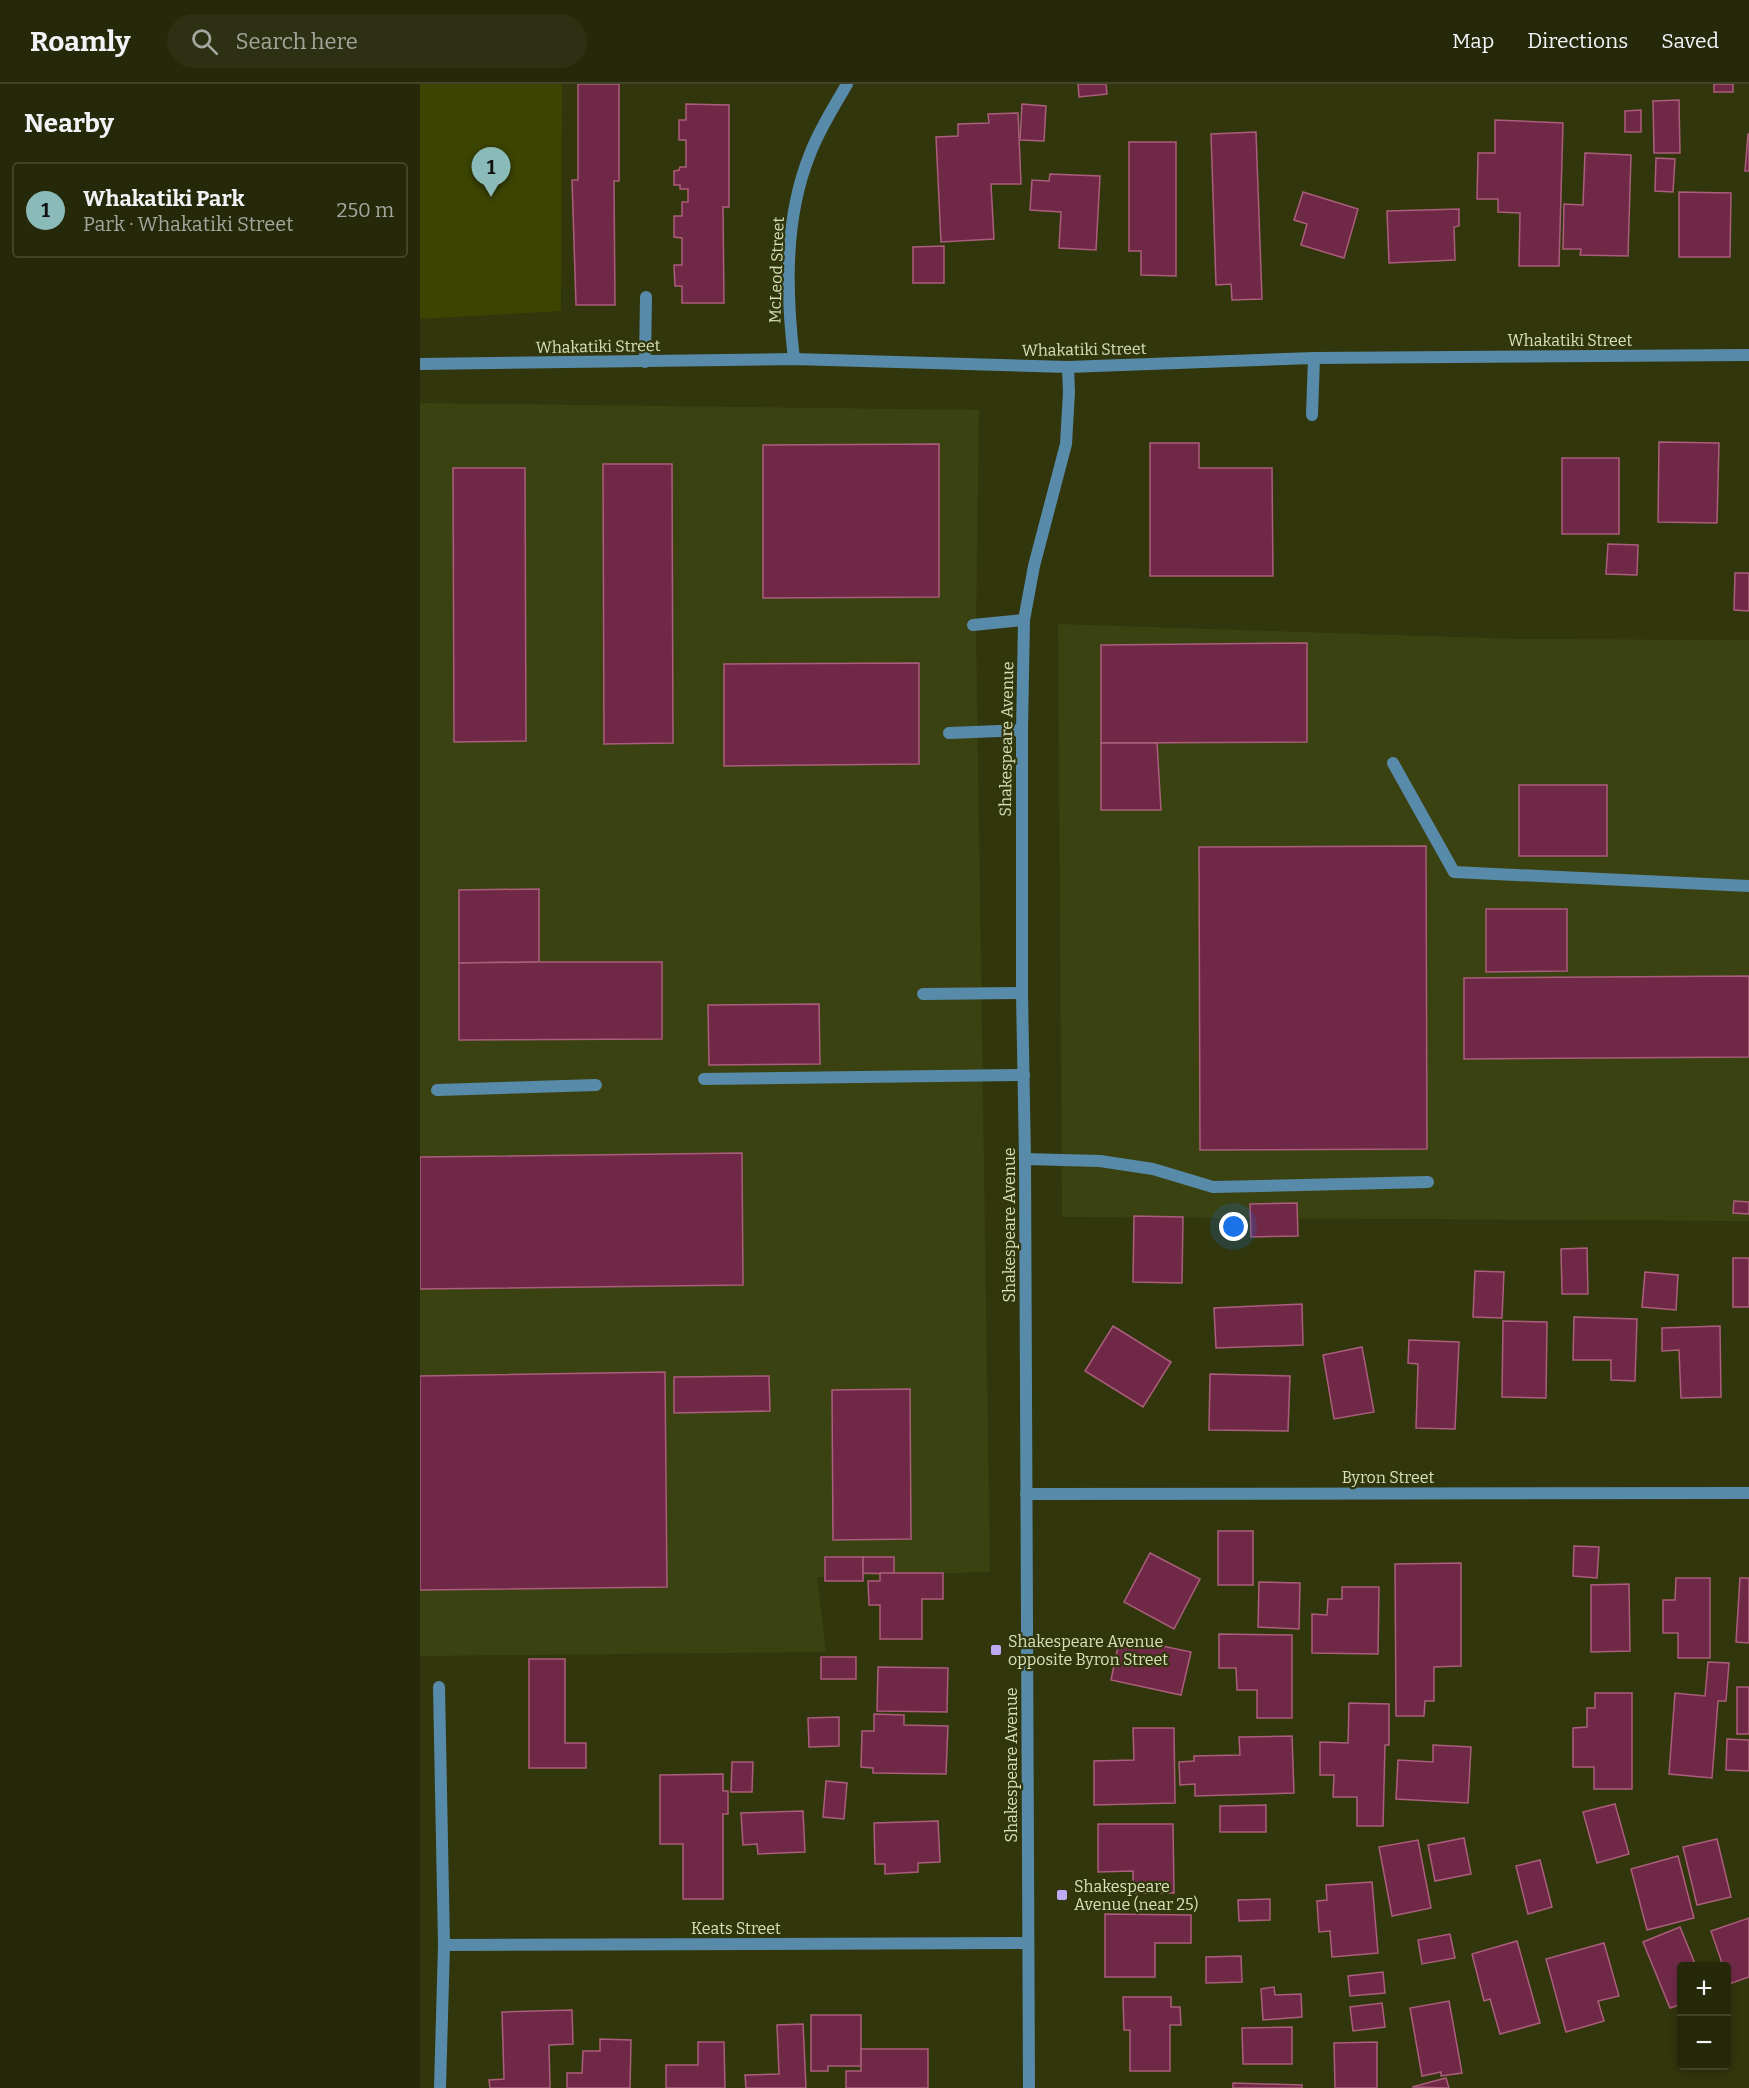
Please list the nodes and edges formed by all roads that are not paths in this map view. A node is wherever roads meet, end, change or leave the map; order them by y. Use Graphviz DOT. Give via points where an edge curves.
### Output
graph roads {
  1 [pos="847,84"];
  2 [pos="646,297"];
  3 [pos="1749,355"];
  4 [pos="1314,358"];
  5 [pos="794,359"];
  6 [pos="645,362"];
  7 [pos="420,364"];
  8 [pos="1068,367"];
  9 [pos="1312,415"];
  10 [pos="1024,620"];
  11 [pos="973,625"];
  12 [pos="1022,730"];
  13 [pos="949,733"];
  14 [pos="1393,763"];
  15 [pos="1749,886"];
  16 [pos="1022,993"];
  17 [pos="923,994"];
  18 [pos="1024,1075"];
  19 [pos="704,1079"];
  20 [pos="596,1085"];
  21 [pos="437,1090"];
  22 [pos="1025,1159"];
  23 [pos="1428,1182"];
  24 [pos="1749,1493"];
  25 [pos="1026,1494"];
  26 [pos="439,1687"];
  27 [pos="1028,1943"];
  28 [pos="444,1945"];
  29 [pos="440,2088"];
  30 [pos="1029,2088"];
  1 -- 5 [label="street, McLeod Street" via="810,152 799,186 789,265 789,322"];
  2 -- 6 [label="street"];
  3 -- 4 [label="street, Whakatiki Street"];
  4 -- 8 [label="street, Whakatiki Street"];
  4 -- 9 [label="street"];
  5 -- 6 [label="street, Whakatiki Street"];
  5 -- 8 [label="street, Whakatiki Street"];
  6 -- 7 [label="street, Whakatiki Street"];
  8 -- 10 [label="street, Shakespeare Avenue" via="1066,444"];
  10 -- 11 [label="street"];
  10 -- 12 [label="street, Shakespeare Avenue"];
  12 -- 13 [label="street"];
  12 -- 16 [label="street, Shakespeare Avenue"];
  14 -- 15 [label="street" via="1454,872"];
  16 -- 17 [label="street"];
  16 -- 18 [label="street, Shakespeare Avenue"];
  18 -- 19 [label="street"];
  18 -- 22 [label="street, Shakespeare Avenue"];
  20 -- 21 [label="street"];
  22 -- 23 [label="street" via="1100,1161 1154,1169 1213,1187"];
  22 -- 25 [label="street, Shakespeare Avenue"];
  24 -- 25 [label="street, Byron Street"];
  25 -- 27 [label="street, Shakespeare Avenue"];
  26 -- 28 [label="street"];
  27 -- 28 [label="street, Keats Street"];
  27 -- 30 [label="street, Shakespeare Avenue"];
  28 -- 29 [label="street"];
}
